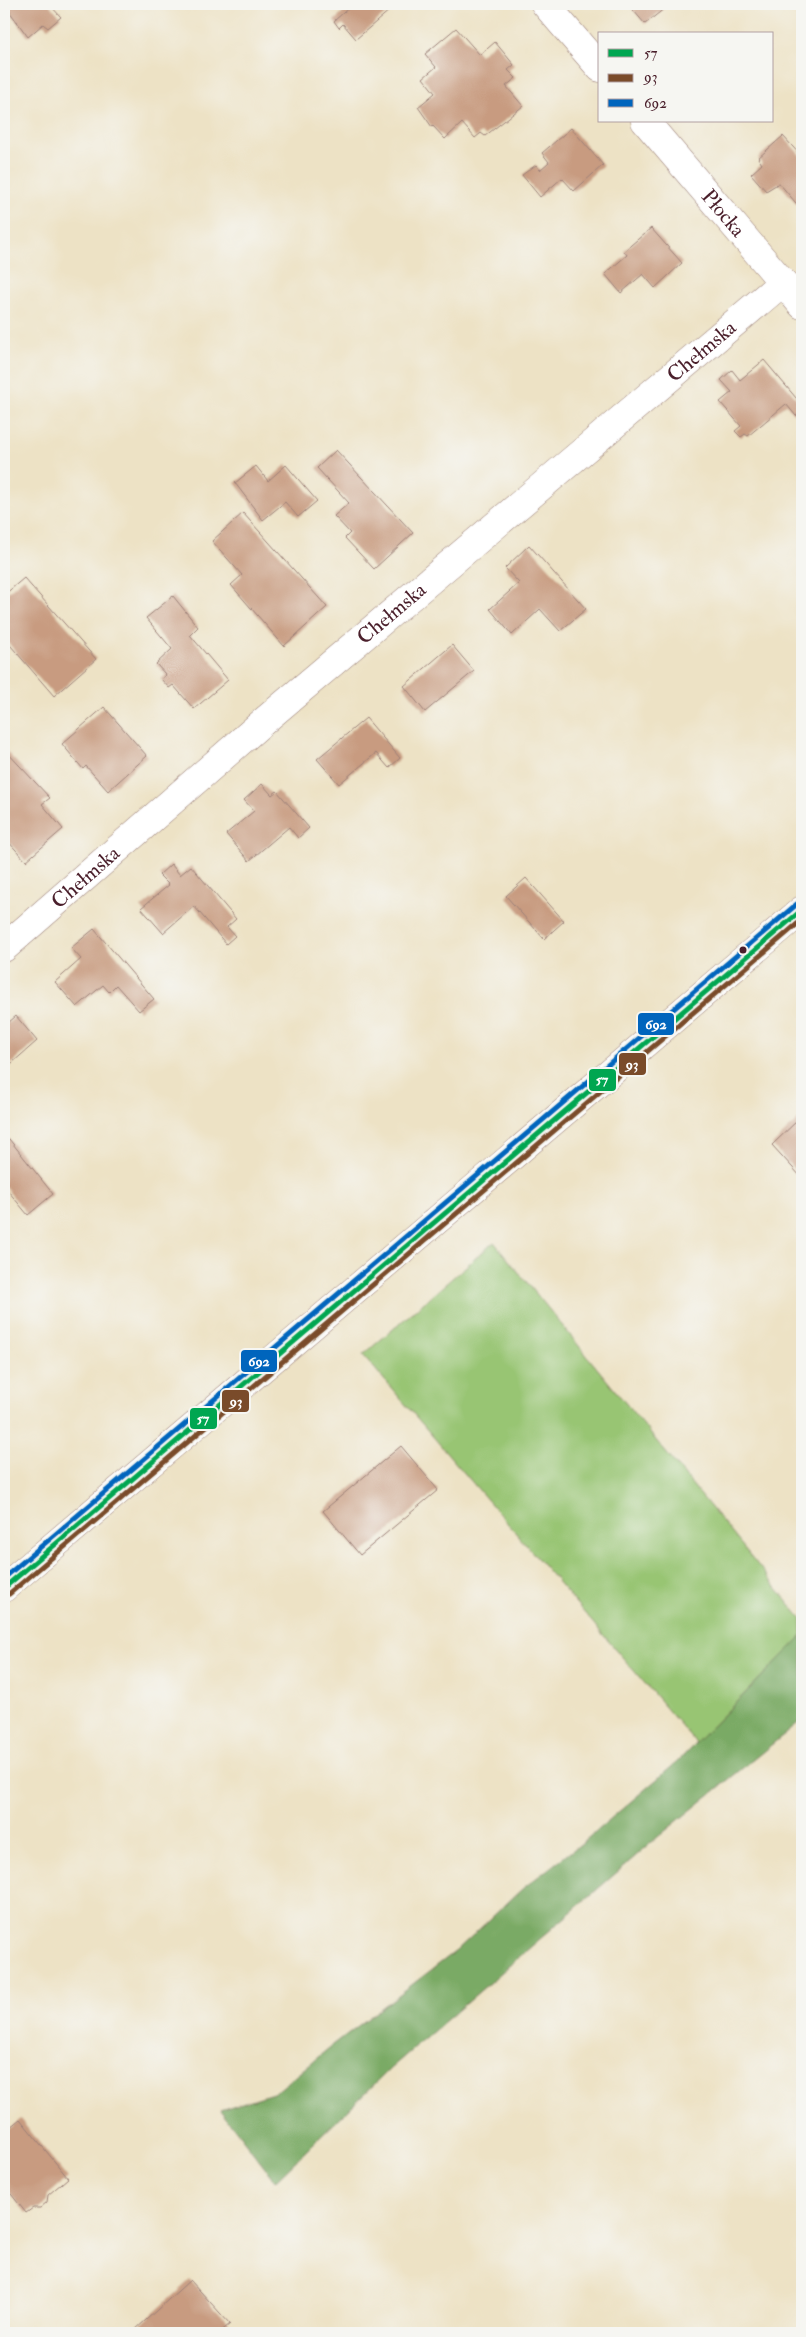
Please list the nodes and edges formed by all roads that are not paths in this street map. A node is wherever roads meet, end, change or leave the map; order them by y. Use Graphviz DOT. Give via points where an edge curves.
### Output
graph roads {
  1 [pos="545,4"];
  2 [pos="598,66"];
  3 [pos="646,122"];
  4 [pos="783,282"];
  5 [pos="802,305"];
  6 [pos="802,910"];
  7 [pos="4,948"];
  8 [pos="4,1588"];
  1 -- 2 [label="street"];
  3 -- 4 [label="street, Płocka"];
  4 -- 5 [label="street, Płocka"];
  4 -- 7 [label="street, Chełmska" via="264,721"];
  6 -- 8 [label="street"];
}
